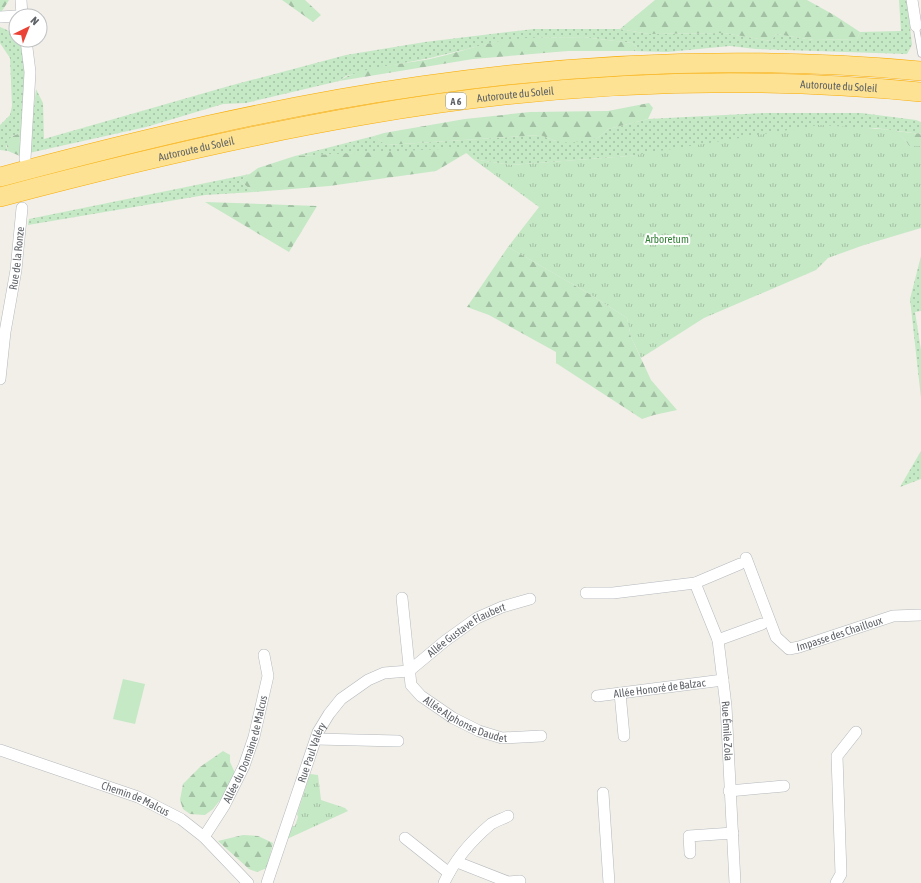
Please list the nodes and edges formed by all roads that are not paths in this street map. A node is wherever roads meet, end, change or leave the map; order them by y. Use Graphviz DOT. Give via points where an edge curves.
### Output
graph roads {
  1 [pos="912,0"];
  2 [pos="916,26"];
  3 [pos="27,48"];
  4 [pos="921,54"];
  5 [pos="921,71"];
  6 [pos="921,92"];
  7 [pos="25,158"];
  8 [pos="0,177"];
  9 [pos="0,197"];
  10 [pos="22,208"];
  11 [pos="0,379"];
  12 [pos="696,583"];
  13 [pos="586,593"];
  14 [pos="402,598"];
  15 [pos="530,599"];
  16 [pos="921,615"];
  17 [pos="762,624"];
  18 [pos="718,640"];
  19 [pos="264,655"];
  20 [pos="409,671"];
  21 [pos="723,680"];
  22 [pos="620,693"];
  23 [pos="597,696"];
  24 [pos="856,732"];
  25 [pos="541,736"];
  26 [pos="624,736"];
  27 [pos="316,739"];
  28 [pos="398,742"];
  29 [pos="0,750"];
  30 [pos="784,786"];
  31 [pos="729,791"];
  32 [pos="604,793"];
  33 [pos="508,816"];
  34 [pos="733,833"];
  35 [pos="204,836"];
  36 [pos="405,838"];
  37 [pos="690,853"];
  38 [pos="457,862"];
  39 [pos="449,873"];
  40 [pos="520,881"];
  41 [pos="837,882"];
  42 [pos="248,883"];
  43 [pos="267,883"];
  44 [pos="444,883"];
  45 [pos="609,883"];
  46 [pos="735,883"];
  1 -- 2 [label="street"];
  2 -- 4 [label="lane"];
  3 -- 7 [label="street" via="30,72"];
  5 -- 8 [label="highway, Autoroute du Soleil / A 6" via="792,64 696,64 604,67 481,78 359,96 235,120 134,142"];
  6 -- 9 [label="highway, Autoroute du Soleil / A 6" via="805,84 702,83 603,87 484,98 365,115 231,141 143,160"];
  10 -- 11 [label="street, Rue de la Ronze"];
  12 -- 13 [label="street" via="613,593"];
  12 -- 16 [label="street, Impasse des Chailloux" via="742,561 776,637 788,649 799,648 893,616"];
  12 -- 18 [label="street, Rue Émile Zola"];
  14 -- 20 [label="street, Allée Alphonse Daudet"];
  15 -- 20 [label="street, Allée Gustave Flaubert" via="477,618"];
  17 -- 18 [label="street"];
  18 -- 21 [label="street, Rue Émile Zola"];
  19 -- 35 [label="street, Allée du Domaine de Malcus" via="268,676 254,737 244,766 224,806"];
  20 -- 25 [label="street, Allée Alphonse Daudet" via="411,686 452,718 479,731 502,738"];
  20 -- 27 [label="street, Rue Paul Valéry" via="384,673 368,680 341,699 329,714"];
  21 -- 22 [label="street, Allée Honoré de Balzac"];
  21 -- 31 [label="street, Rue Émile Zola"];
  22 -- 23 [label="street, Allée Honoré de Balzac"];
  22 -- 26 [label="street"];
  24 -- 41 [label="street" via="837,756 841,874"];
  27 -- 28 [label="street"];
  27 -- 43 [label="street, Rue Paul Valéry"];
  29 -- 35 [label="street, Chemin de Malcus" via="138,797 181,819"];
  30 -- 31 [label="street"];
  31 -- 34 [label="street, Rue Émile Zola"];
  32 -- 45 [label="street"];
  33 -- 38 [label="street" via="492,824 469,845"];
  34 -- 37 [label="street" via="689,836"];
  34 -- 46 [label="street, Rue Émile Zola"];
  35 -- 42 [label="street, Chemin de Malcus"];
  36 -- 39 [label="street"];
  38 -- 39 [label="street"];
  38 -- 40 [label="street" via="508,882"];
  39 -- 44 [label="street"];
}
